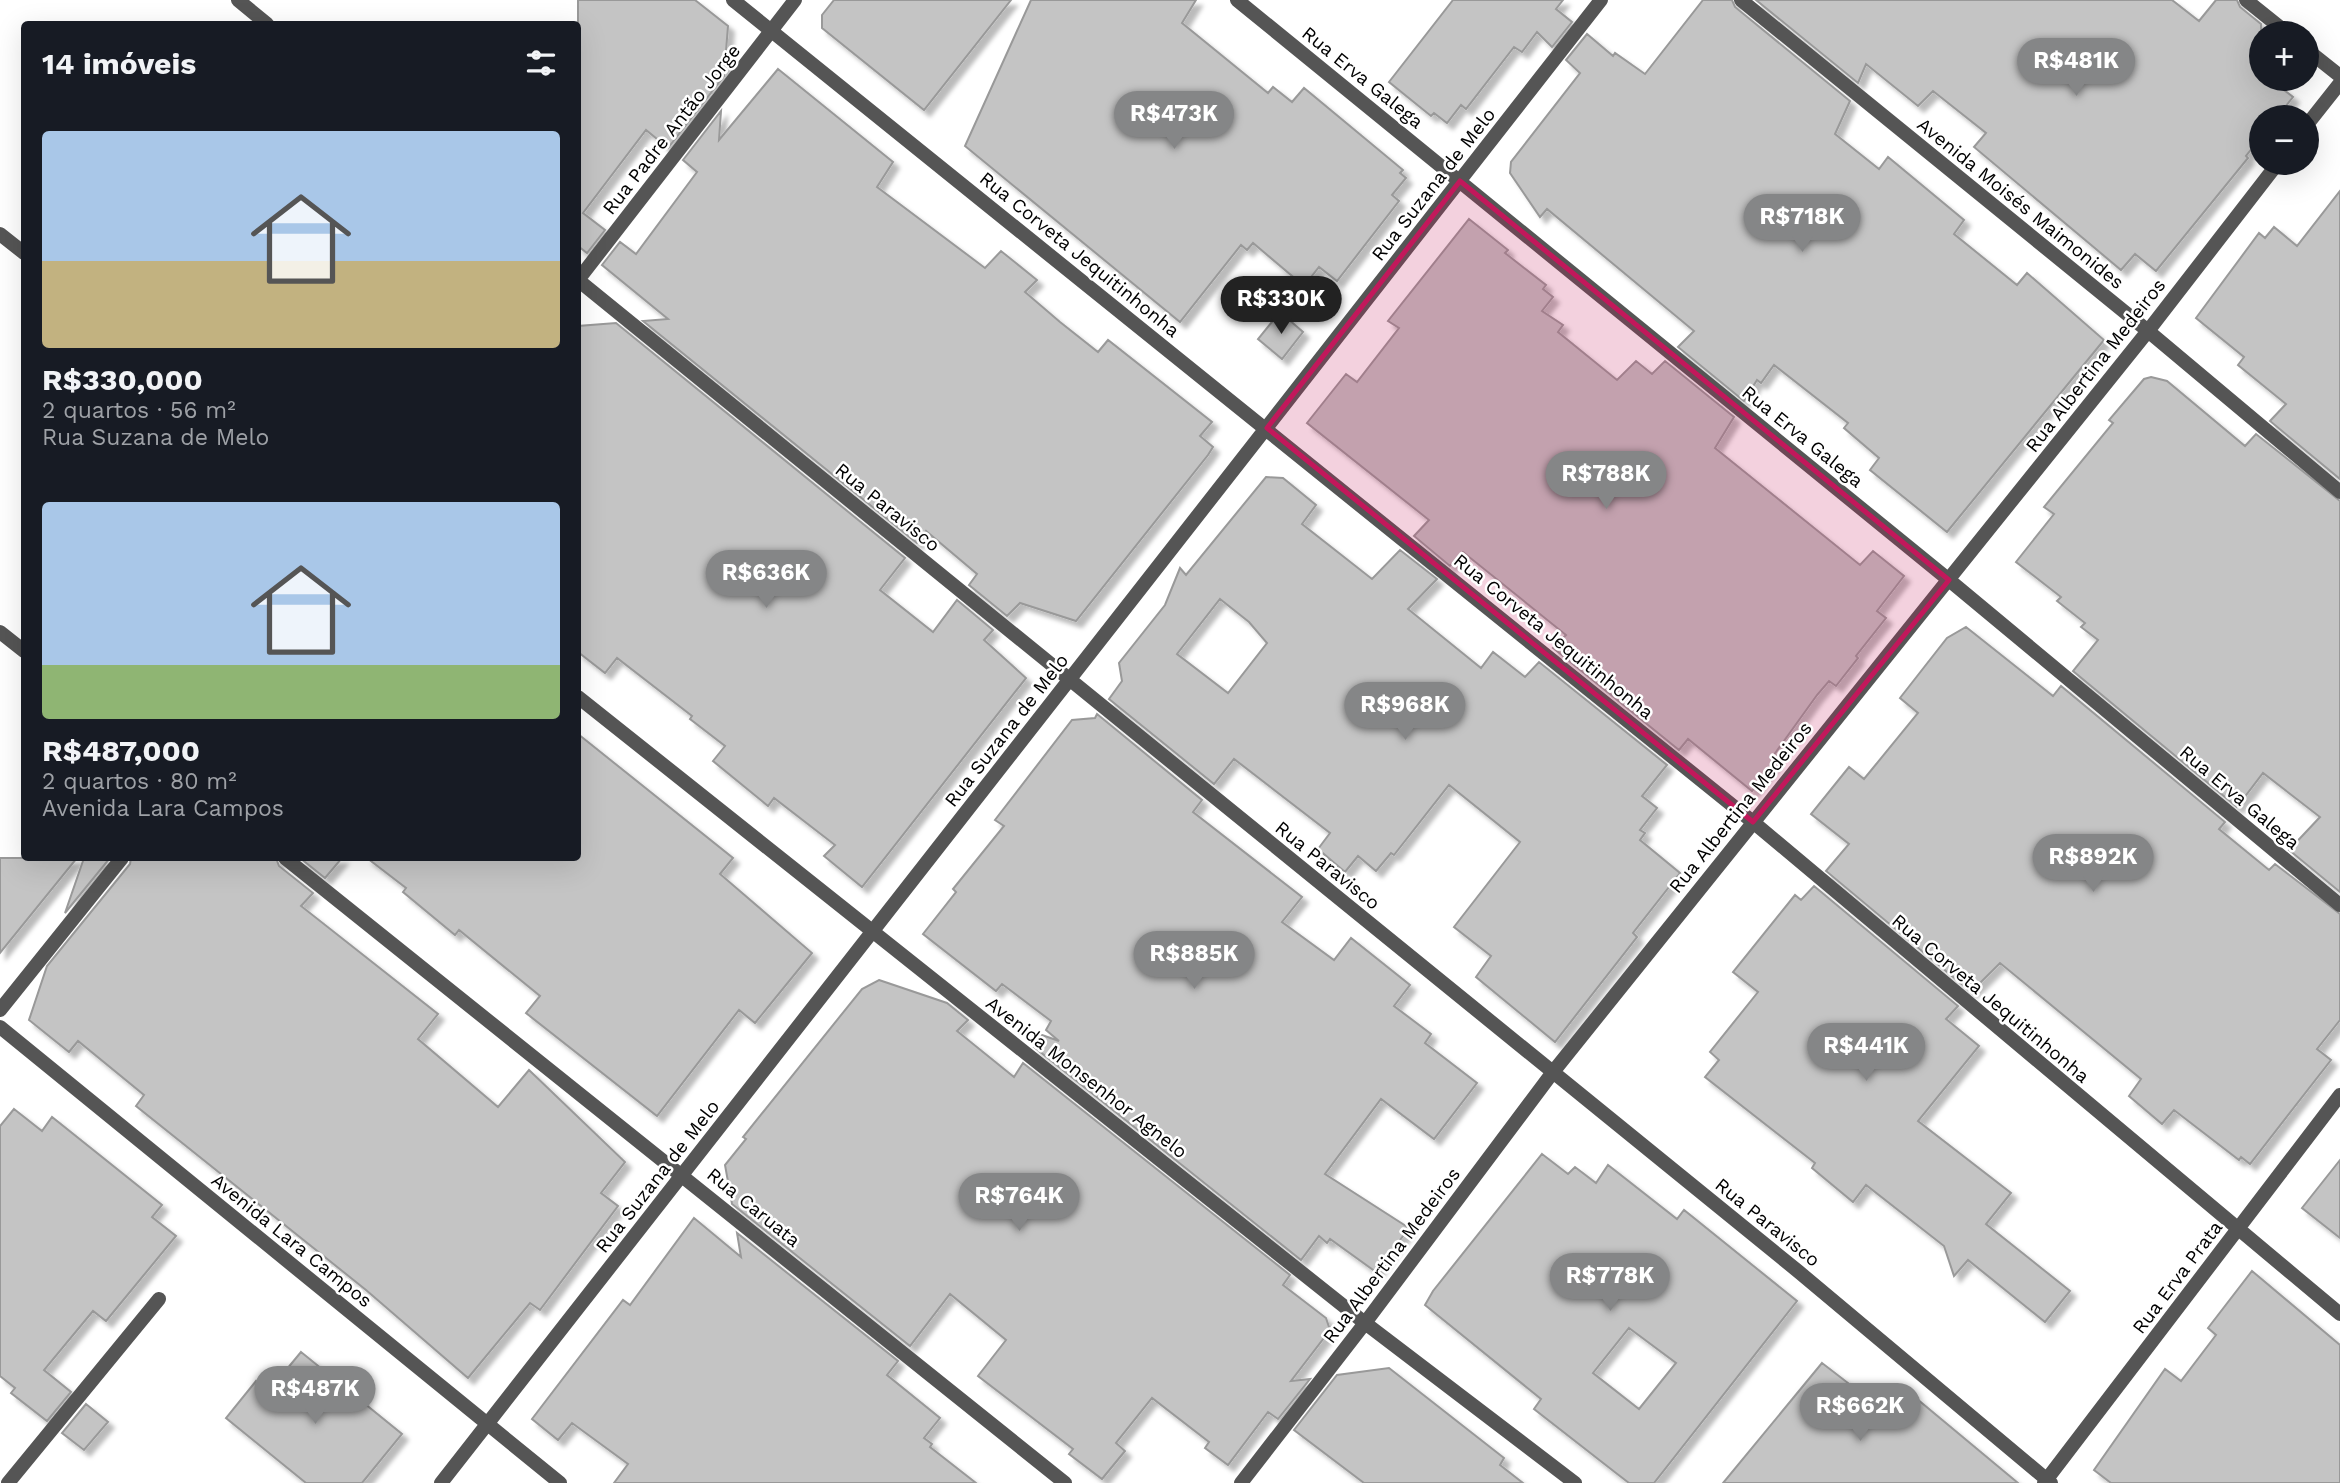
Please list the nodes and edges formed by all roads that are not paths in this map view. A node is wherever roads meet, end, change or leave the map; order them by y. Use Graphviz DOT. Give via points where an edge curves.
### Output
graph roads {
  1 [pos="238,0"];
  2 [pos="733,0"];
  3 [pos="795,0"];
  4 [pos="1237,0"];
  5 [pos="1601,0"];
  6 [pos="1741,0"];
  7 [pos="2246,0"];
  8 [pos="263,21"];
  9 [pos="2272,21"];
  10 [pos="771,31"];
  11 [pos="2319,59"];
  12 [pos="2340,76"];
  13 [pos="2340,83"];
  14 [pos="2319,110"];
  15 [pos="2269,175"];
  16 [pos="1460,181"];
  17 [pos="0,234"];
  18 [pos="21,251"];
  19 [pos="581,276"];
  20 [pos="581,282"];
  21 [pos="2148,331"];
  22 [pos="1267,428"];
  23 [pos="2340,492"];
  24 [pos="1949,580"];
  25 [pos="0,632"];
  26 [pos="21,649"];
  27 [pos="1069,681"];
  28 [pos="581,699"];
  29 [pos="1752,822"];
  30 [pos="120,861"];
  31 [pos="289,861"];
  32 [pos="2340,905"];
  33 [pos="872,933"];
  34 [pos="0,1010"];
  35 [pos="0,1027"];
  36 [pos="1552,1072"];
  37 [pos="2340,1095"];
  38 [pos="683,1175"];
  39 [pos="2237,1230"];
  40 [pos="159,1299"];
  41 [pos="2340,1314"];
  42 [pos="1365,1323"];
  43 [pos="488,1424"];
  44 [pos="2048,1482"];
  45 [pos="8,1483"];
  46 [pos="442,1483"];
  47 [pos="560,1483"];
  48 [pos="1065,1483"];
  49 [pos="1241,1483"];
  50 [pos="1575,1483"];
  1 -- 8 [label="street"];
  2 -- 10 [label="street, Rua Corveta Jequitinhonha"];
  3 -- 10 [label="street, Rua Padre Antão Jorge"];
  4 -- 16 [label="street, Rua Erva Galega"];
  5 -- 16 [label="street, Rua Suzana de Melo"];
  6 -- 21 [label="street, Avenida Moisés Maimonides"];
  7 -- 9 [label="street"];
  10 -- 19 [label="street, Rua Padre Antão Jorge"];
  10 -- 22 [label="street, Rua Corveta Jequitinhonha"];
  11 -- 12 [label="street"];
  13 -- 14 [label="street"];
  15 -- 21 [label="street, Rua Albertina Medeiros"];
  16 -- 22 [label="street, Rua Suzana de Melo"];
  16 -- 24 [label="street, Rua Erva Galega"];
  17 -- 18 [label="street"];
  20 -- 27 [label="street, Rua Paravisco"];
  21 -- 23 [label="street, Avenida Moisés Maimonides"];
  21 -- 24 [label="street, Rua Albertina Medeiros"];
  22 -- 27 [label="street, Rua Suzana de Melo"];
  22 -- 29 [label="street, Rua Corveta Jequitinhonha"];
  24 -- 29 [label="street, Rua Albertina Medeiros"];
  24 -- 32 [label="street, Rua Erva Galega"];
  25 -- 26 [label="street"];
  27 -- 33 [label="street, Rua Suzana de Melo"];
  27 -- 36 [label="street, Rua Paravisco"];
  28 -- 33 [label="street, Avenida Monsenhor Agnelo"];
  29 -- 36 [label="street, Rua Albertina Medeiros"];
  29 -- 39 [label="street, Rua Corveta Jequitinhonha"];
  30 -- 34 [label="street"];
  31 -- 38 [label="street, Rua Caruata"];
  33 -- 38 [label="street, Rua Suzana de Melo"];
  33 -- 42 [label="street, Avenida Monsenhor Agnelo"];
  35 -- 43 [label="street, Avenida Lara Campos"];
  36 -- 42 [label="street, Rua Albertina Medeiros"];
  36 -- 44 [label="street, Rua Paravisco" via="1800,1272"];
  37 -- 39 [label="street, Rua Erva Prata"];
  38 -- 43 [label="street, Rua Suzana de Melo"];
  38 -- 48 [label="street, Rua Caruata"];
  39 -- 41 [label="street, Rua Corveta Jequitinhonha"];
  39 -- 44 [label="street, Rua Erva Prata"];
  40 -- 45 [label="street"];
  42 -- 49 [label="street, Rua Albertina Medeiros"];
  42 -- 50 [label="street, Avenida Monsenhor Agnelo"];
  43 -- 46 [label="street, Rua Suzana de Melo"];
  43 -- 47 [label="street, Avenida Lara Campos"];
}
